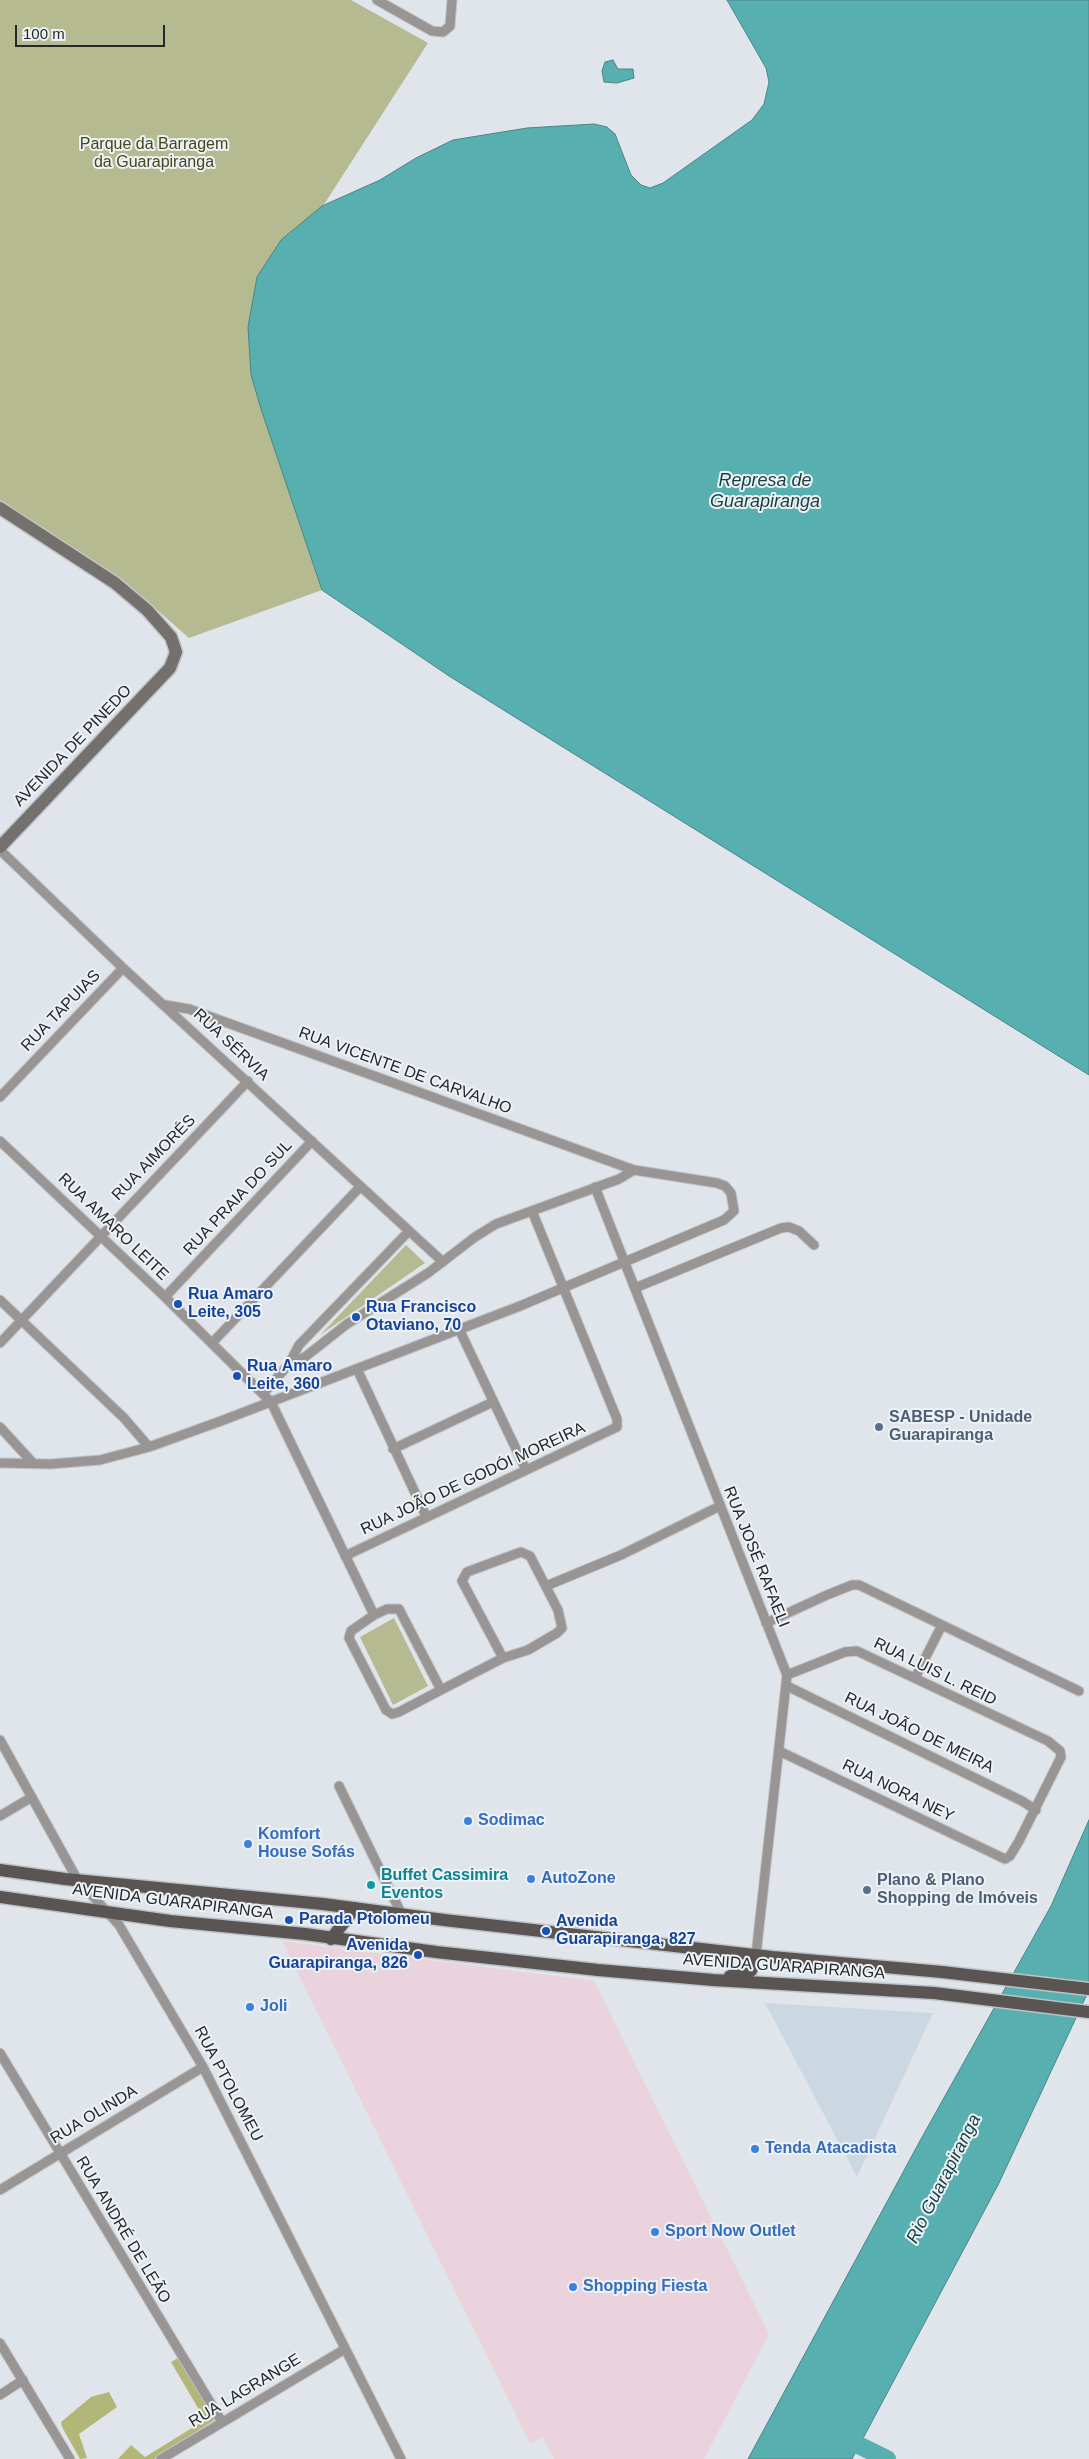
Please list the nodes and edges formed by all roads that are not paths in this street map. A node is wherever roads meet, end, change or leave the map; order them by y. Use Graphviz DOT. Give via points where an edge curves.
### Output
graph roads {
  1 [pos="377,0"];
  2 [pos="452,0"];
  3 [pos="0,508"];
  4 [pos="0,848"];
  5 [pos="123,968"];
  6 [pos="165,1005"];
  7 [pos="248,1082"];
  8 [pos="0,1097"];
  9 [pos="0,1140"];
  10 [pos="312,1141"];
  11 [pos="634,1170"];
  12 [pos="360,1187"];
  13 [pos="595,1187"];
  14 [pos="532,1211"];
  15 [pos="409,1231"];
  16 [pos="101,1236"];
  17 [pos="814,1245"];
  18 [pos="625,1260"];
  19 [pos="442,1262"];
  20 [pos="562,1287"];
  21 [pos="635,1288"];
  22 [pos="165,1297"];
  23 [pos="0,1300"];
  24 [pos="21,1320"];
  25 [pos="459,1329"];
  26 [pos="212,1342"];
  27 [pos="0,1344"];
  28 [pos="289,1364"];
  29 [pos="357,1369"];
  30 [pos="263,1394"];
  31 [pos="271,1402"];
  32 [pos="493,1402"];
  33 [pos="0,1427"];
  34 [pos="148,1447"];
  35 [pos="393,1449"];
  36 [pos="0,1463"];
  37 [pos="33,1463"];
  38 [pos="526,1470"];
  39 [pos="720,1506"];
  40 [pos="426,1516"];
  41 [pos="345,1556"];
  42 [pos="546,1586"];
  43 [pos="374,1615"];
  44 [pos="766,1623"];
  45 [pos="942,1625"];
  46 [pos="503,1658"];
  47 [pos="787,1675"];
  48 [pos="915,1678"];
  49 [pos="787,1686"];
  50 [pos="442,1690"];
  51 [pos="1079,1691"];
  52 [pos="0,1740"];
  53 [pos="779,1751"];
  54 [pos="339,1786"];
  55 [pos="32,1797"];
  56 [pos="1036,1810"];
  57 [pos="0,1816"];
  58 [pos="0,1870"];
  59 [pos="77,1879"];
  60 [pos="0,1897"];
  61 [pos="355,1908"];
  62 [pos="110,1913"];
  63 [pos="402,1915"];
  64 [pos="331,1939"];
  65 [pos="756,1955"];
  66 [pos="713,1980"];
  67 [pos="1089,1989"];
  68 [pos="1089,2012"];
  69 [pos="0,2053"];
  70 [pos="203,2067"];
  71 [pos="60,2154"];
  72 [pos="0,2190"];
  73 [pos="0,2343"];
  74 [pos="345,2349"];
  75 [pos="23,2380"];
  76 [pos="0,2395"];
  77 [pos="222,2422"];
  78 [pos="70,2459"];
  79 [pos="161,2459"];
  80 [pos="401,2459"];
  1 -- 2 [label="street" via="432,31 443,32 448,30 452,16"];
  3 -- 4 [label="street, AVENIDA DE PINEDO" via="100,573 147,610 174,643 174,661 170,668"];
  4 -- 5 [label="street, RUA SÉRVIA"];
  5 -- 6 [label="street, RUA SÉRVIA"];
  5 -- 8 [label="street, RUA TAPUIAS"];
  6 -- 7 [label="street, RUA SÉRVIA"];
  6 -- 11 [label="street, RUA VICENTE DE CARVALHO" via="189,1009"];
  7 -- 10 [label="street, RUA SÉRVIA"];
  7 -- 16 [label="street, RUA AIMORÉS"];
  9 -- 16 [label="street, RUA AMARO LEITE"];
  10 -- 12 [label="street, RUA SÉRVIA"];
  10 -- 22 [label="street, RUA PRAIA DO SUL"];
  11 -- 13 [label="street"];
  11 -- 18 [label="street, RUA VICENTE DE CARVALHO" via="725,1186 733,1199 734,1209 724,1220"];
  12 -- 15 [label="street, RUA SÉRVIA"];
  12 -- 26 [label="street"];
  13 -- 14 [label="street"];
  13 -- 18 [label="street, RUA JOSÉ RAFAELI"];
  14 -- 19 [label="street" via="486,1229"];
  14 -- 20 [label="street"];
  15 -- 19 [label="street, RUA SÉRVIA"];
  15 -- 28 [label="street" via="299,1344"];
  16 -- 22 [label="street, RUA AMARO LEITE"];
  16 -- 24 [label="street, RUA AIMORÉS"];
  17 -- 21 [label="street" via="799,1231 781,1228"];
  18 -- 20 [label="street"];
  18 -- 21 [label="street, RUA JOSÉ RAFAELI"];
  19 -- 28 [label="street" via="346,1324 305,1357"];
  20 -- 25 [label="street"];
  20 -- 38 [label="street, RUA JOÃO DE GODÓI MOREIRA" via="616,1419 615,1430"];
  21 -- 39 [label="street, RUA JOSÉ RAFAELI"];
  22 -- 26 [label="street, RUA AMARO LEITE"];
  23 -- 24 [label="street"];
  24 -- 27 [label="street, RUA AIMORÉS"];
  24 -- 34 [label="street" via="124,1418"];
  25 -- 29 [label="street"];
  25 -- 32 [label="street"];
  26 -- 30 [label="street, RUA AMARO LEITE"];
  28 -- 30 [label="street"];
  29 -- 31 [label="street"];
  29 -- 35 [label="street"];
  30 -- 31 [label="street, RUA AMARO LEITE"];
  31 -- 34 [label="street"];
  31 -- 41 [label="street, RUA AMARO LEITE"];
  32 -- 35 [label="street"];
  32 -- 38 [label="street"];
  33 -- 37 [label="street"];
  34 -- 37 [label="street" via="100,1460"];
  35 -- 40 [label="street"];
  36 -- 37 [label="street"];
  38 -- 40 [label="street, RUA JOÃO DE GODÓI MOREIRA"];
  39 -- 42 [label="street"];
  39 -- 44 [label="street, RUA JOSÉ RAFAELI"];
  40 -- 41 [label="street, RUA JOÃO DE GODÓI MOREIRA"];
  41 -- 43 [label="street, RUA AMARO LEITE"];
  42 -- 46 [label="street" via="558,1610 562,1628 528,1650"];
  42 -- 46 [label="street" via="530,1556 521,1552 467,1572 462,1581"];
  43 -- 50 [label="street" via="392,1608 402,1612"];
  43 -- 50 [label="street" via="355,1628 349,1638 384,1706 392,1714"];
  44 -- 45 [label="street" via="857,1584"];
  44 -- 47 [label="street, RUA JOSÉ RAFAELI"];
  45 -- 48 [label="street"];
  45 -- 51 [label="street"];
  46 -- 50 [label="street"];
  47 -- 48 [label="street, RUA LUIS L. REID" via="854,1651"];
  47 -- 49 [label="street, RUA JOSÉ RAFAELI"];
  48 -- 56 [label="street, RUA LUIS L. REID" via="1055,1745 1062,1757"];
  49 -- 53 [label="street, RUA JOSÉ RAFAELI"];
  49 -- 56 [label="street, RUA JOÃO DE MEIRA"];
  52 -- 55 [label="street, RUA PTOLOMEU"];
  53 -- 56 [label="street, RUA NORA NEY" via="1004,1859 1010,1856"];
  53 -- 65 [label="street, RUA JOSÉ RAFAELI"];
  54 -- 63 [label="street"];
  55 -- 57 [label="street"];
  55 -- 59 [label="street, RUA PTOLOMEU"];
  58 -- 59 [label="main road, AVENIDA GUARAPIRANGA"];
  59 -- 61 [label="main road, AVENIDA GUARAPIRANGA"];
  59 -- 62 [label="street, RUA PTOLOMEU"];
  60 -- 62 [label="main road, AVENIDA GUARAPIRANGA"];
  61 -- 63 [label="main road, AVENIDA GUARAPIRANGA"];
  61 -- 64 [label="main road"];
  62 -- 64 [label="main road, AVENIDA GUARAPIRANGA"];
  62 -- 70 [label="street, RUA PTOLOMEU"];
  63 -- 65 [label="main road, AVENIDA GUARAPIRANGA"];
  64 -- 66 [label="main road, AVENIDA GUARAPIRANGA"];
  65 -- 66 [label="main road" via="750,1971"];
  65 -- 67 [label="main road, AVENIDA GUARAPIRANGA"];
  66 -- 68 [label="main road, AVENIDA GUARAPIRANGA" via="934,1993"];
  69 -- 71 [label="street, RUA ANDRÉ DE LEÃO"];
  70 -- 71 [label="street, RUA OLINDA"];
  70 -- 74 [label="street, RUA PTOLOMEU"];
  71 -- 72 [label="street, RUA OLINDA"];
  71 -- 77 [label="street, RUA ANDRÉ DE LEÃO"];
  73 -- 75 [label="street"];
  74 -- 77 [label="street, RUA LAGRANGE"];
  74 -- 80 [label="street, RUA PTOLOMEU"];
  75 -- 76 [label="street"];
  75 -- 78 [label="street"];
  77 -- 79 [label="street, RUA LAGRANGE"];
}
